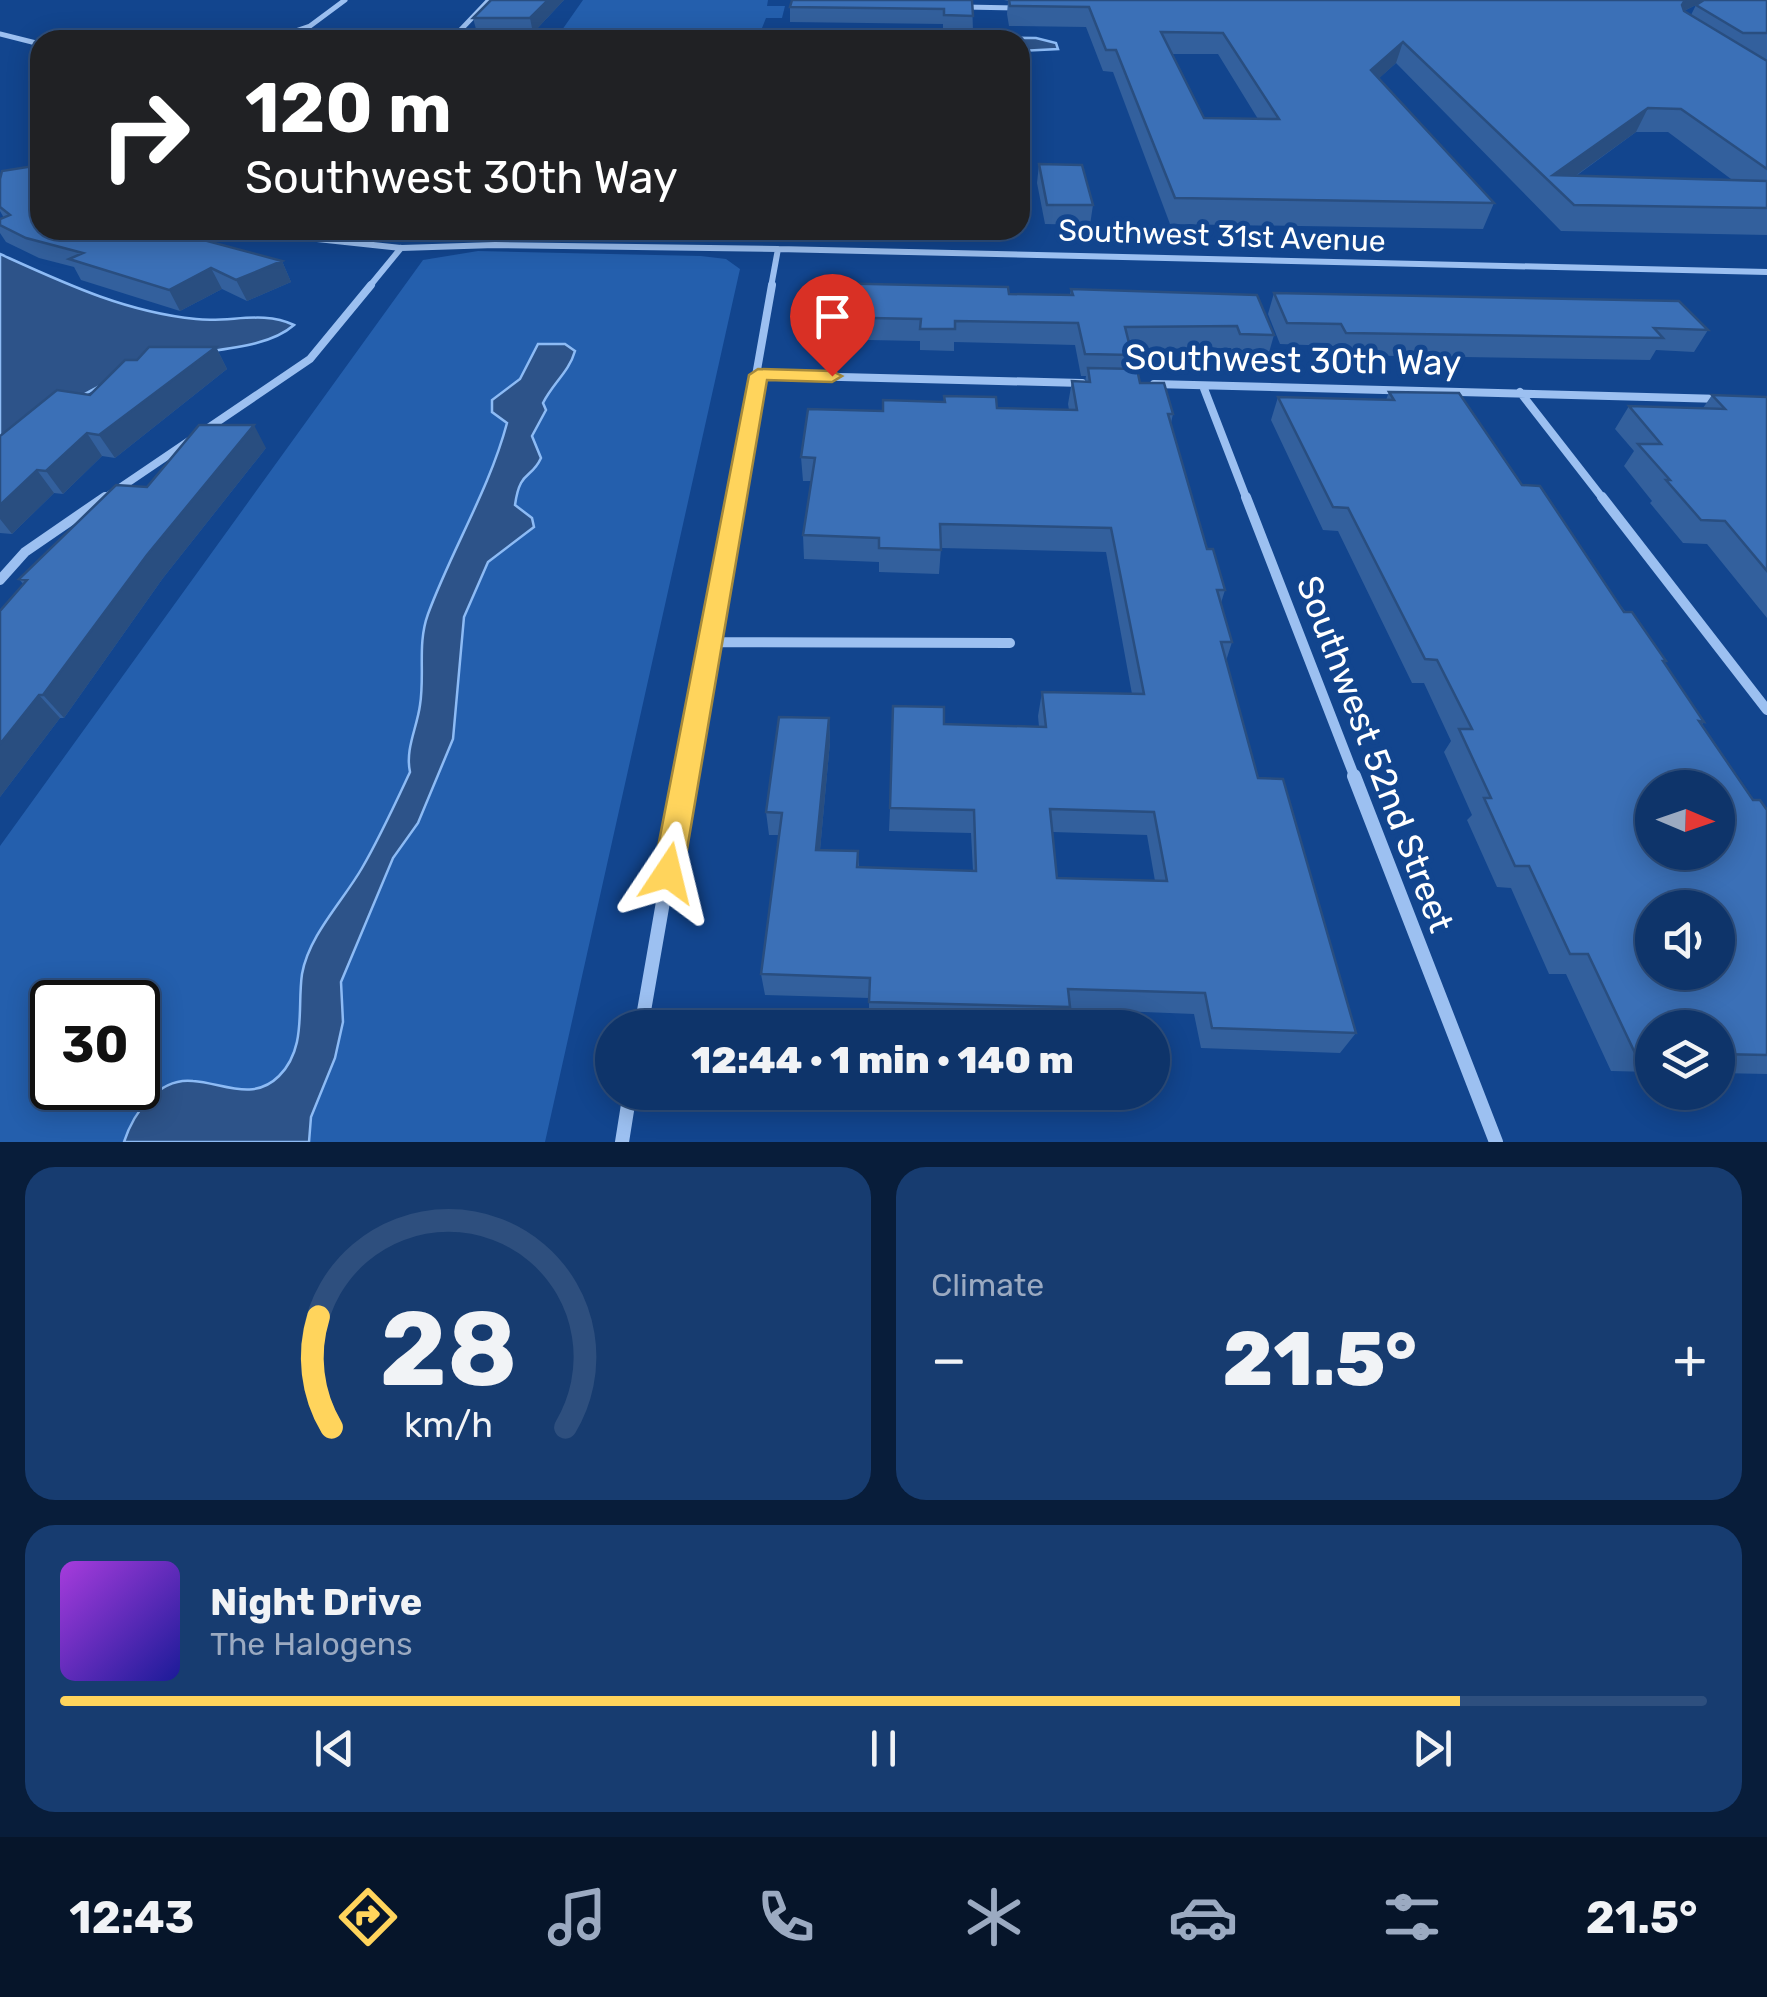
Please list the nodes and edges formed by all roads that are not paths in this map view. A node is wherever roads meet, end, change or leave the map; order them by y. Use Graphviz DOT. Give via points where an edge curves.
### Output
graph roads {
  1 [pos="345,0"];
  2 [pos="488,0"];
  3 [pos="960,7"];
  4 [pos="1019,8"];
  5 [pos="298,30"];
  6 [pos="460,30"];
  7 [pos="1,34"];
  8 [pos="30,41"];
  9 [pos="327,240"];
  10 [pos="401,248"];
  11 [pos="778,248"];
  12 [pos="1767,272"];
  13 [pos="758,375"];
  14 [pos="1087,383"];
  15 [pos="1145,384"];
  16 [pos="1203,386"];
  17 [pos="1520,392"];
  18 [pos="1729,400"];
  19 [pos="0,580"];
  20 [pos="708,642"];
  21 [pos="1010,643"];
  22 [pos="1767,710"];
  23 [pos="644,1010"];
  24 [pos="627,1110"];
  25 [pos="622,1142"];
  26 [pos="1496,1142"];
  1 -- 5 [label="street"];
  2 -- 6 [label="street"];
  3 -- 4 [label="street"];
  7 -- 8 [label="street"];
  9 -- 10 [label="street, Southwest 31st Avenue"];
  10 -- 11 [label="street, Southwest 31st Avenue"];
  10 -- 19 [label="street" via="310,359 25,552"];
  11 -- 12 [label="street, Southwest 31st Avenue"];
  11 -- 13 [label="street"];
  13 -- 14 [label="street, Southwest 30th Way"];
  13 -- 20 [label="street"];
  15 -- 16 [label="street, Southwest 30th Way"];
  16 -- 17 [label="street, Southwest 30th Way"];
  16 -- 26 [label="street, Southwest 52nd Street"];
  17 -- 18 [label="street, Southwest 30th Way"];
  17 -- 22 [label="street"];
  20 -- 21 [label="street"];
  20 -- 23 [label="street"];
  24 -- 25 [label="street"];
}
